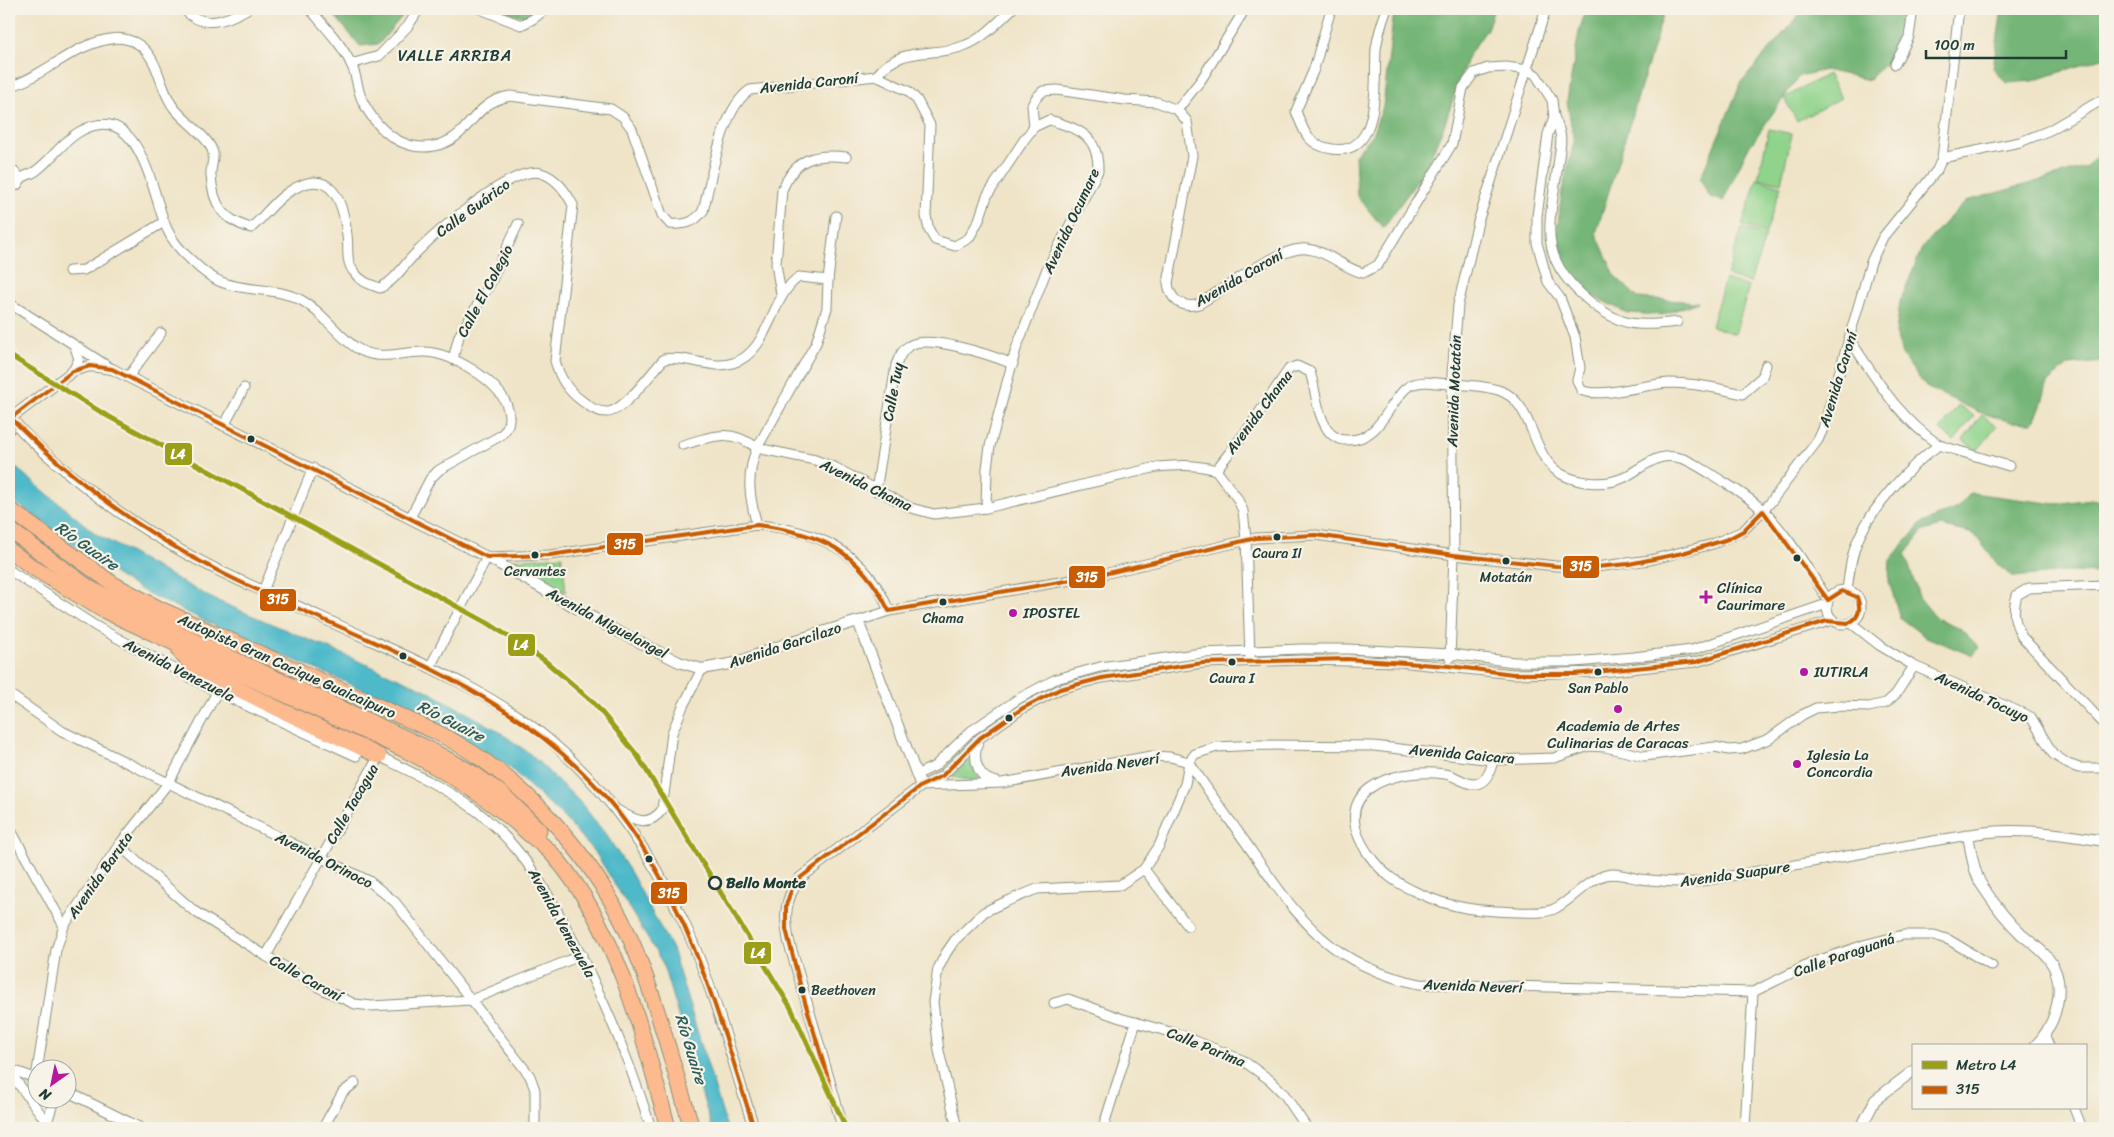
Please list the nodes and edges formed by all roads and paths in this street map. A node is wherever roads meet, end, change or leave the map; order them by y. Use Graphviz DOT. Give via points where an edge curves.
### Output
graph roads {
  1 [pos="184,9"];
  2 [pos="247,9"];
  3 [pos="310,9"];
  4 [pos="419,9"];
  5 [pos="480,9"];
  6 [pos="546,9"];
  7 [pos="1012,9"];
  8 [pos="1245,9"];
  9 [pos="1330,9"];
  10 [pos="1387,9"];
  11 [pos="1546,9"];
  12 [pos="1913,9"];
  13 [pos="1959,9"];
  14 [pos="351,64"];
  15 [pos="1895,64"];
  16 [pos="1528,70"];
  17 [pos="876,76"];
  18 [pos="9,87"];
  19 [pos="2105,98"];
  20 [pos="1177,110"];
  21 [pos="1554,117"];
  22 [pos="1034,127"];
  23 [pos="846,157"];
  24 [pos="1942,158"];
  25 [pos="9,170"];
  26 [pos="21,179"];
  27 [pos="9,188"];
  28 [pos="836,216"];
  29 [pos="164,222"];
  30 [pos="518,224"];
  31 [pos="69,271"];
  32 [pos="828,280"];
  33 [pos="781,294"];
  34 [pos="9,303"];
  35 [pos="1677,322"];
  36 [pos="161,333"];
  37 [pos="1850,340"];
  38 [pos="71,343"];
  39 [pos="453,359"];
  40 [pos="1013,364"];
  41 [pos="1766,365"];
  42 [pos="112,369"];
  43 [pos="73,371"];
  44 [pos="128,377"];
  45 [pos="1452,385"];
  46 [pos="244,388"];
  47 [pos="9,419"];
  48 [pos="224,426"];
  49 [pos="683,445"];
  50 [pos="1939,445"];
  51 [pos="757,448"];
  52 [pos="2009,466"];
  53 [pos="312,468"];
  54 [pos="1216,470"];
  55 [pos="876,491"];
  56 [pos="986,508"];
  57 [pos="9,509"];
  58 [pos="1763,510"];
  59 [pos="410,518"];
  60 [pos="757,525"];
  61 [pos="9,530"];
  62 [pos="1246,539"];
  63 [pos="9,550"];
  64 [pos="1454,555"];
  65 [pos="487,557"];
  66 [pos="9,570"];
  67 [pos="2105,585"];
  68 [pos="1847,590"];
  69 [pos="263,591"];
  70 [pos="1828,602"];
  71 [pos="889,611"];
  72 [pos="1833,620"];
  73 [pos="858,621"];
  74 [pos="1851,623"];
  75 [pos="175,645"];
  76 [pos="1250,651"];
  77 [pos="1451,654"];
  78 [pos="1250,662"];
  79 [pos="1449,666"];
  80 [pos="1914,666"];
  81 [pos="430,667"];
  82 [pos="702,669"];
  83 [pos="217,692"];
  84 [pos="9,694"];
  85 [pos="2105,724"];
  86 [pos="980,738"];
  87 [pos="356,756"];
  88 [pos="379,756"];
  89 [pos="1493,760"];
  90 [pos="1189,762"];
  91 [pos="2105,768"];
  92 [pos="916,775"];
  93 [pos="169,782"];
  94 [pos="1002,783"];
  95 [pos="921,786"];
  96 [pos="617,810"];
  97 [pos="9,827"];
  98 [pos="1968,835"];
  99 [pos="2105,841"];
  100 [pos="119,846"];
  101 [pos="322,857"];
  102 [pos="1144,869"];
  103 [pos="577,886"];
  104 [pos="64,926"];
  105 [pos="1188,926"];
  106 [pos="582,955"];
  107 [pos="266,956"];
  108 [pos="1992,966"];
  109 [pos="1753,992"];
  110 [pos="471,1000"];
  111 [pos="1054,1003"];
  112 [pos="1136,1022"];
  113 [pos="2045,1036"];
  114 [pos="2037,1044"];
  115 [pos="2048,1044"];
  116 [pos="39,1060"];
  117 [pos="9,1070"];
  118 [pos="1912,1072"];
  119 [pos="28,1076"];
  120 [pos="355,1082"];
  121 [pos="78,1097"];
  122 [pos="52,1110"];
  123 [pos="2075,1110"];
  124 [pos="48,1127"];
  125 [pos="141,1128"];
  126 [pos="323,1128"];
  127 [pos="535,1128"];
  128 [pos="651,1128"];
  129 [pos="668,1128"];
  130 [pos="692,1128"];
  131 [pos="754,1128"];
  132 [pos="843,1128"];
  133 [pos="957,1128"];
  134 [pos="1103,1128"];
  135 [pos="1307,1128"];
  136 [pos="1626,1128"];
  137 [pos="1640,1128"];
  138 [pos="1745,1128"];
  139 [pos="1861,1128"];
  140 [pos="2082,1128"];
  1 -- 2 [label="street" via="197,20 210,23"];
  3 -- 14 [label="street, Avenida Caroní"];
  4 -- 14 [label="street" via="408,26 379,56"];
  5 -- 6 [label="street" via="521,25"];
  7 -- 17 [label="street" via="966,46 911,54 886,64"];
  8 -- 20 [label="street" via="1201,80"];
  9 -- 10 [label="street" via="1314,69 1296,110 1304,133 1318,147 1335,150 1349,148 1368,133 1375,100 1376,47"];
  11 -- 16 [label="street, Avenida Motatán"];
  12 -- 15 [label="street" via="1909,37"];
  13 -- 24 [label="street"];
  14 -- 17 [label="street, Avenida Caroní" via="362,100 370,113 386,133 408,146 427,147 453,139 481,109 498,98 510,96 611,110 623,117 632,129 662,215 670,224 684,225 697,219 703,211 731,110 742,94 770,86"];
  16 -- 20 [label="street, Avenida Caroní" via="1506,67 1474,73 1463,88 1452,144 1378,265 1363,273 1350,270 1322,252 1289,250 1190,307 1178,304 1169,293 1168,282 1192,156 1187,121"];
  16 -- 21 [label="street" via="1543,83 1552,100"];
  16 -- 45 [label="street, Avenida Motatán" via="1478,222 1458,306"];
  17 -- 22 [label="street, Avenida Caroní" via="908,92 925,112 930,125 926,216 934,240 946,245 954,246 969,238 987,196"];
  18 -- 33 [label="street, Calle Guárico" via="27,82 78,50 110,39 136,43 148,55 172,106 213,153 210,175 216,202 226,217 251,228 288,192 312,181 325,183 339,198 348,237 347,256 353,271 363,282 380,288 392,282 446,224 509,181 527,173 541,173 557,182 573,205 555,361 560,377 572,394 593,409 606,413 618,409 664,359 674,357 720,365 743,358 769,326"];
  19 -- 24 [label="street" via="2050,130 2027,139"];
  20 -- 22 [label="street" via="1157,102 1043,91 1032,106"];
  21 -- 35 [label="street" via="1562,134 1548,239 1556,263 1578,292 1593,305 1625,323 1644,326"];
  21 -- 41 [label="street" via="1548,134 1537,216 1537,243 1548,282 1564,306 1575,337 1580,368 1577,380 1581,390 1597,394 1669,383 1709,386 1742,394 1762,377"];
  22 -- 40 [label="street, Avenida Ocumare" via="1049,120 1076,127 1095,144 1098,171 1048,269 1025,324"];
  23 -- 33 [label="street" via="815,156 802,162 786,181 782,190 776,264"];
  24 -- 37 [label="street, Avenida Caroní" via="1937,170 1883,237 1871,262"];
  25 -- 26 [label="street"];
  26 -- 27 [label="street"];
  26 -- 29 [label="street" via="37,171 78,133 97,125 107,125 123,132 138,149"];
  28 -- 32 [label="street"];
  29 -- 31 [label="street" via="84,270"];
  29 -- 39 [label="street" via="181,250 222,283 272,290 300,300 316,310 358,349 376,355 423,351"];
  30 -- 39 [label="street, Calle El Colegio" via="503,260 460,336"];
  32 -- 33 [label="street, Calle Guárico" via="799,277"];
  32 -- 51 [label="street" via="827,308 816,343"];
  34 -- 38 [label="street"];
  36 -- 44 [label="street"];
  37 -- 50 [label="street" via="1889,400 1906,420"];
  37 -- 58 [label="street, Avenida Caroní" via="1818,440"];
  38 -- 42 [label="street"];
  38 -- 43 [label="street" via="79,355"];
  39 -- 59 [label="street" via="498,391 507,407 510,423 500,436 439,470 430,479"];
  40 -- 55 [label="street, Calle Tuy" via="994,356 925,340 910,344 896,365"];
  40 -- 56 [label="street, Avenida Ocumare" via="990,446"];
  42 -- 43 [label="street" via="90,366"];
  42 -- 44 [label="street, Avenida Miguelangel"];
  43 -- 47 [label="street"];
  44 -- 48 [label="street, Avenida Miguelangel"];
  45 -- 54 [label="street, Avenida Chama" via="1415,383 1406,388 1367,437 1343,440 1326,428 1310,372 1297,366 1289,369"];
  45 -- 58 [label="street, Avenida Chama" via="1499,390 1510,397 1520,406 1547,459 1562,474 1595,483 1611,482 1658,458 1673,456 1686,459"];
  45 -- 64 [label="street, Avenida Motatán"];
  46 -- 48 [label="street"];
  47 -- 69 [label="street" via="72,476 128,519 199,560"];
  48 -- 53 [label="street, Avenida Miguelangel"];
  49 -- 51 [label="street, Avenida Chama" via="727,434 744,438"];
  50 -- 52 [label="street"];
  50 -- 68 [label="street" via="1926,454 1887,495 1871,518 1857,541"];
  51 -- 55 [label="street, Avenida Chama" via="815,460"];
  51 -- 60 [label="street" via="748,483"];
  53 -- 59 [label="street, Avenida Miguelangel"];
  53 -- 69 [label="street"];
  54 -- 56 [label="street, Avenida Chama" via="1183,464 1156,467"];
  54 -- 62 [label="street" via="1237,498"];
  55 -- 56 [label="street, Avenida Chama" via="911,508 934,514"];
  57 -- 130 [label="highway, Autopista Gran Cacique Guaicaipuro" via="120,588 160,609 436,732 475,754 507,779 570,841 619,918 639,959"];
  58 -- 64 [label="street, Avenida Caroní" via="1743,531 1728,538 1683,553 1629,564 1556,566"];
  58 -- 70 [label="street, Avenida Chama"];
  59 -- 65 [label="street, Avenida Miguelangel"];
  60 -- 65 [label="street" via="550,555"];
  60 -- 71 [label="street" via="801,531 839,549 868,574 881,591"];
  61 -- 103 [label="highway" via="89,588 179,634 427,748 476,775 502,794 553,845 567,861"];
  62 -- 64 [label="street, Avenida Caroní" via="1316,535"];
  62 -- 71 [label="street, Avenida Caroní" via="1095,576"];
  62 -- 76 [label="street"];
  63 -- 75 [label="highway, Autopista Gran Cacique Guaicaipuro" via="103,610"];
  64 -- 77 [label="street, Avenida Motatán"];
  65 -- 81 [label="street"];
  65 -- 82 [label="street, Avenida Miguelangel" via="613,629 679,662"];
  66 -- 83 [label="street, Avenida Venezuela" via="97,627"];
  67 -- 85 [label="street" via="2029,588 2017,595 2013,610 2022,636"];
  68 -- 70 [label="street" via="1836,592"];
  68 -- 74 [label="street" via="1860,603 1859,614"];
  69 -- 81 [label="street"];
  70 -- 72 [label="street" via="1827,612"];
  70 -- 77 [label="street" via="1692,650 1575,662 1514,662"];
  71 -- 73 [label="street, Avenida Caroní"];
  72 -- 74 [label="street"];
  72 -- 79 [label="street" via="1696,662 1575,674 1513,674"];
  73 -- 82 [label="street, Avenida Garcilazo" via="793,641 735,664"];
  73 -- 92 [label="street"];
  74 -- 80 [label="street, Avenida Tocuyo"];
  75 -- 88 [label="highway" via="187,661 209,674"];
  75 -- 103 [label="highway, Autopista Gran Cacique Guaicaipuro" via="441,769 499,807 527,831 554,855"];
  76 -- 77 [label="street" via="1348,649"];
  76 -- 78 [label="street"];
  76 -- 92 [label="street" via="1148,659 1056,679 1018,699 979,726 935,766"];
  77 -- 79 [label="street, Avenida Motatán"];
  78 -- 79 [label="street" via="1347,659"];
  78 -- 86 [label="street" via="1203,663 1150,670 1060,688 1023,708"];
  80 -- 89 [label="street, Avenida Caicara" via="1896,694 1886,703 1816,708 1769,739 1742,749 1715,747 1644,756 1589,746 1554,758"];
  80 -- 91 [label="street, Avenida Tocuyo" via="2031,717 2054,754 2068,764 2079,768"];
  81 -- 96 [label="street" via="533,727 571,760"];
  82 -- 96 [label="street" via="672,733 662,810 643,822"];
  83 -- 87 [label="street, Avenida Venezuela"];
  83 -- 93 [label="street, Avenida Baruta"];
  84 -- 93 [label="street, Avenida Orinoco" via="62,731"];
  86 -- 94 [label="street" via="975,750 977,766 990,781"];
  86 -- 95 [label="street" via="942,776"];
  88 -- 101 [label="street, Calle Tacagua"];
  88 -- 106 [label="street, Avenida Venezuela" via="450,794 500,831 538,876"];
  89 -- 90 [label="street, Avenida Caicara" via="1374,746 1259,746 1217,747 1195,754"];
  89 -- 98 [label="street, Avenida Suapure" via="1490,774 1474,784 1446,774 1413,772 1379,782 1362,795 1356,804 1355,824 1360,841 1379,869 1402,886 1444,904 1476,911 1537,912 1555,909 1593,880 1606,875 1696,882"];
  90 -- 94 [label="street, Avenida Neverí" via="1150,756"];
  90 -- 102 [label="street" via="1185,784 1159,846"];
  90 -- 109 [label="street, Avenida Neverí" via="1288,905 1331,947 1354,962 1390,978 1435,986"];
  92 -- 95 [label="street"];
  93 -- 100 [label="street, Avenida Baruta"];
  93 -- 101 [label="street, Avenida Orinoco"];
  94 -- 95 [label="street, Avenida Neverí"];
  95 -- 132 [label="street" via="800,878 786,905 789,942"];
  96 -- 131 [label="street" via="658,874 684,923 717,1011"];
  97 -- 104 [label="street"];
  98 -- 99 [label="street, Avenida Suapure" via="2025,830"];
  98 -- 113 [label="street" via="1980,882 2021,934 2049,959 2054,971 2058,984 2057,1011"];
  100 -- 104 [label="street, Avenida Baruta"];
  100 -- 107 [label="street, Calle Caroní" via="194,911"];
  101 -- 107 [label="street, Calle Tacagua"];
  101 -- 110 [label="street, Avenida Orinoco" via="369,881 395,902"];
  102 -- 105 [label="street"];
  102 -- 133 [label="street" via="1120,885 1055,887 1022,895 984,912 950,947 938,969 933,1002 938,1042"];
  103 -- 129 [label="highway, Autopista Gran Cacique Guaicaipuro" via="618,967"];
  104 -- 116 [label="street, Avenida Baruta" via="56,950"];
  106 -- 110 [label="street, Calle Caroní"];
  106 -- 128 [label="street, Avenida Venezuela" via="634,1075"];
  107 -- 110 [label="street, Calle Caroní" via="354,1004 372,1006"];
  108 -- 109 [label="street, Calle Paraguaná" via="1949,940 1903,935 1814,962"];
  109 -- 138 [label="street"];
  110 -- 127 [label="street, Avenida Orinoco" via="530,1076 535,1090"];
  111 -- 112 [label="street, Calle Parima" via="1068,999"];
  112 -- 134 [label="street"];
  112 -- 135 [label="street, Calle Parima" via="1181,1036 1255,1067 1284,1094"];
  113 -- 114 [label="street"];
  113 -- 115 [label="street"];
  117 -- 119 [label="street"];
  117 -- 124 [label="street"];
  118 -- 139 [label="street" via="1875,1100"];
  120 -- 126 [label="street" via="343,1092"];
  121 -- 125 [label="street"];
  122 -- 124 [label="street"];
  123 -- 140 [label="street"];
  136 -- 137 [label="street"];
}
